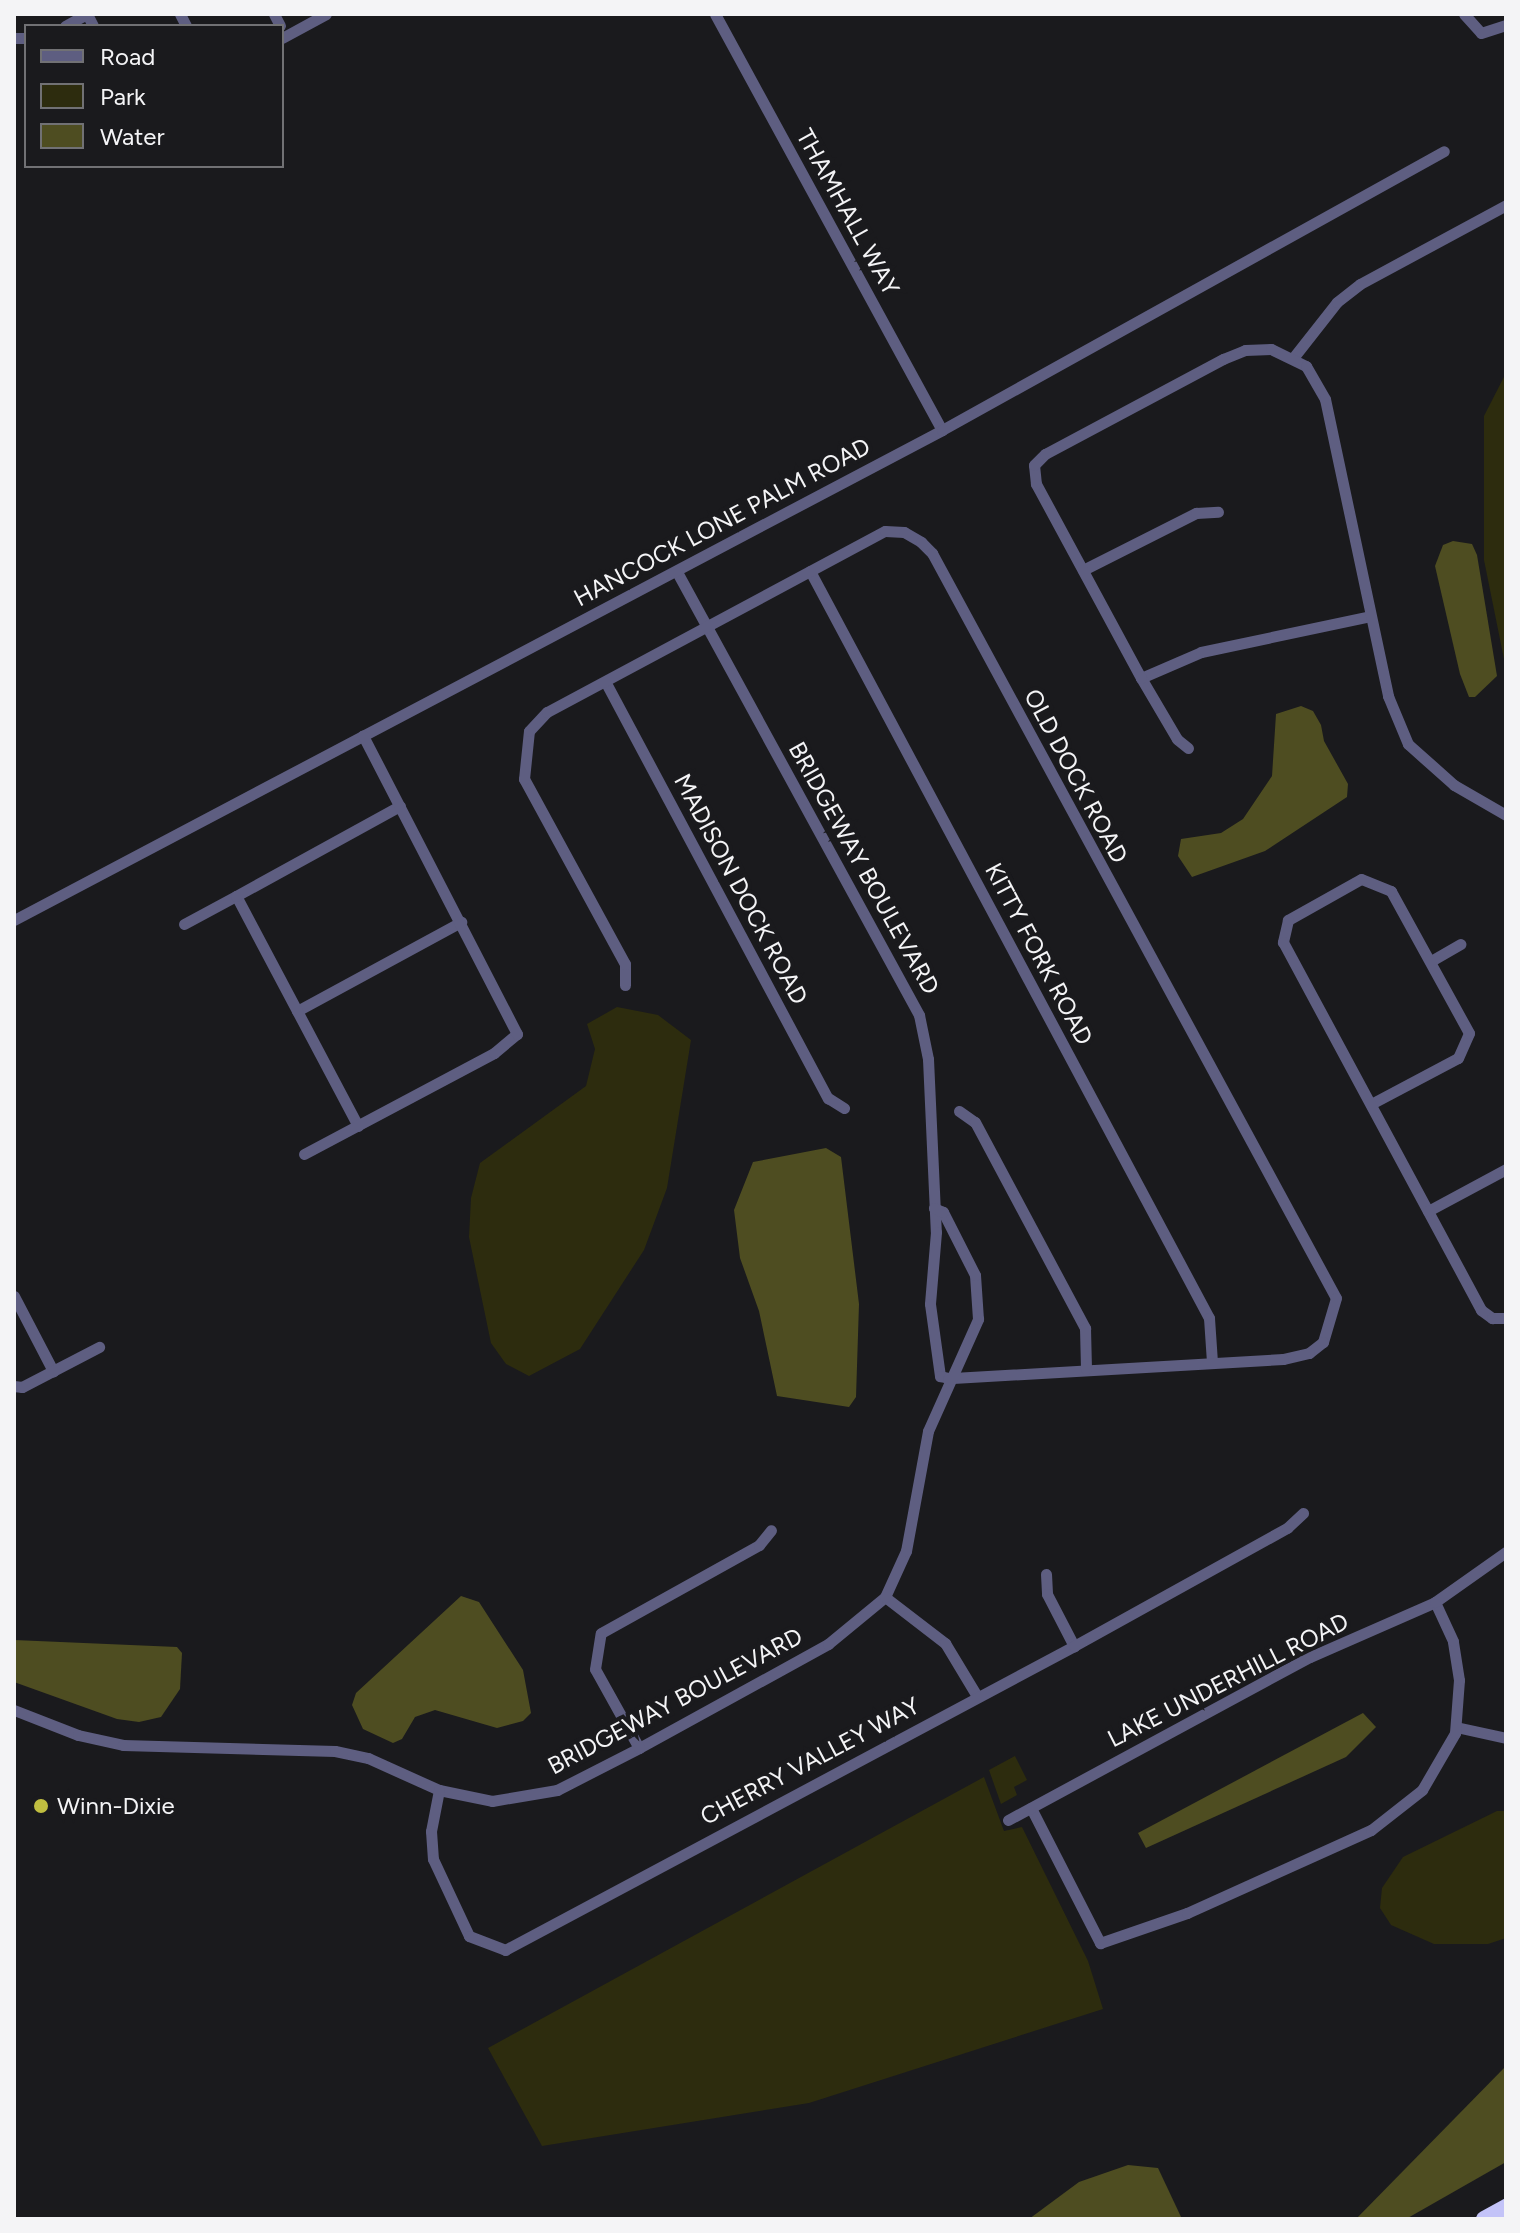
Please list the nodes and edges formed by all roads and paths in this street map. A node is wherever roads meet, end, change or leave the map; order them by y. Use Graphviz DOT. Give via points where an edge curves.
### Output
graph roads {
  1 [pos="87,14"];
  2 [pos="326,14"];
  3 [pos="715,14"];
  4 [pos="1464,14"];
  5 [pos="69,24"];
  6 [pos="1506,25"];
  7 [pos="284,31"];
  8 [pos="1444,151"];
  9 [pos="1506,205"];
  10 [pos="1293,358"];
  11 [pos="942,430"];
  12 [pos="1218,512"];
  13 [pos="1083,570"];
  14 [pos="810,571"];
  15 [pos="677,572"];
  16 [pos="1370,616"];
  17 [pos="709,630"];
  18 [pos="1141,678"];
  19 [pos="606,683"];
  20 [pos="363,735"];
  21 [pos="1188,748"];
  22 [pos="400,806"];
  23 [pos="1506,815"];
  24 [pos="236,896"];
  25 [pos="14,920"];
  26 [pos="461,922"];
  27 [pos="184,924"];
  28 [pos="1461,944"];
  29 [pos="1431,961"];
  30 [pos="625,985"];
  31 [pos="297,1011"];
  32 [pos="1371,1104"];
  33 [pos="844,1108"];
  34 [pos="959,1111"];
  35 [pos="358,1126"];
  36 [pos="304,1154"];
  37 [pos="1506,1169"];
  38 [pos="934,1208"];
  39 [pos="1428,1211"];
  40 [pos="14,1296"];
  41 [pos="1506,1318"];
  42 [pos="99,1347"];
  43 [pos="1212,1362"];
  44 [pos="1086,1369"];
  45 [pos="53,1371"];
  46 [pos="949,1378"];
  47 [pos="14,1386"];
  48 [pos="1303,1513"];
  49 [pos="771,1530"];
  50 [pos="1506,1552"];
  51 [pos="1046,1574"];
  52 [pos="885,1597"];
  53 [pos="1435,1602"];
  54 [pos="1074,1646"];
  55 [pos="977,1696"];
  56 [pos="14,1710"];
  57 [pos="1456,1727"];
  58 [pos="1506,1738"];
  59 [pos="639,1748"];
  60 [pos="439,1790"];
  61 [pos="1031,1808"];
  62 [pos="1008,1820"];
  63 [pos="1506,2207"];
  64 [pos="1484,2219"];
  1 -- 5 [label="street"];
  2 -- 7 [label="street"];
  3 -- 11 [label="street, THAMHALL WAY"];
  4 -- 6 [label="street" via="1481,33"];
  8 -- 11 [label="street, HANCOCK LONE PALM ROAD"];
  9 -- 10 [label="street" via="1360,284 1337,302"];
  10 -- 13 [label="street" via="1271,349 1245,350 1045,454 1034,465 1036,484"];
  10 -- 16 [label="street" via="1318,380 1325,399"];
  11 -- 15 [label="street, HANCOCK LONE PALM ROAD"];
  12 -- 13 [label="street" via="1196,513"];
  13 -- 18 [label="street"];
  14 -- 17 [label="street, OLD DOCK ROAD"];
  14 -- 43 [label="street, KITTY FORK ROAD" via="1209,1318"];
  14 -- 43 [label="street, OLD DOCK ROAD" via="885,531 904,532 932,553 1336,1298 1323,1342 1309,1353"];
  15 -- 17 [label="street, BRIDGEWAY BOULEVARD"];
  15 -- 20 [label="street, HANCOCK LONE PALM ROAD"];
  16 -- 18 [label="street" via="1201,652"];
  16 -- 23 [label="street" via="1388,696 1408,744 1454,785"];
  17 -- 19 [label="street, OLD DOCK ROAD"];
  17 -- 38 [label="street, BRIDGEWAY BOULEVARD" via="919,1015 928,1059"];
  18 -- 21 [label="street" via="1177,739"];
  19 -- 30 [label="street, OLD DOCK ROAD" via="547,712 529,731 524,779 625,964"];
  19 -- 33 [label="street, MADISON DOCK ROAD" via="828,1098"];
  20 -- 22 [label="street"];
  20 -- 25 [label="street, HANCOCK LONE PALM ROAD"];
  22 -- 24 [label="street"];
  22 -- 26 [label="street"];
  24 -- 27 [label="street"];
  24 -- 31 [label="street"];
  26 -- 31 [label="street"];
  26 -- 35 [label="street" via="514,1023 514,1041"];
  28 -- 29 [label="street"];
  29 -- 32 [label="street" via="1469,1033 1466,1049"];
  29 -- 32 [label="street" via="1391,891 1361,879 1288,920 1283,942"];
  31 -- 35 [label="street"];
  32 -- 39 [label="street"];
  34 -- 44 [label="street" via="975,1122 1085,1328"];
  35 -- 36 [label="street"];
  37 -- 39 [label="street"];
  38 -- 46 [label="street, BRIDGEWAY BOULEVARD" via="933,1340 940,1376"];
  38 -- 46 [label="street, BRIDGEWAY BOULEVARD" via="943,1212 963,1247 979,1302 972,1338"];
  39 -- 41 [label="street" via="1481,1310 1492,1318"];
  40 -- 45 [label="street"];
  42 -- 45 [label="street"];
  43 -- 44 [label="street, OLD DOCK ROAD"];
  44 -- 46 [label="street, OLD DOCK ROAD"];
  45 -- 47 [label="street"];
  46 -- 52 [label="street, BRIDGEWAY BOULEVARD" via="928,1431 906,1551"];
  48 -- 54 [label="street, CHERRY VALLEY WAY" via="1287,1528"];
  49 -- 59 [label="street" via="759,1545 601,1633 595,1669"];
  50 -- 53 [label="street, LAKE UNDERHILL ROAD"];
  51 -- 54 [label="street" via="1047,1594"];
  52 -- 55 [label="street" via="945,1643"];
  52 -- 59 [label="street, BRIDGEWAY BOULEVARD" via="828,1644"];
  53 -- 57 [label="street" via="1453,1641 1459,1680"];
  53 -- 61 [label="street, LAKE UNDERHILL ROAD" via="1310,1657"];
  54 -- 55 [label="street, CHERRY VALLEY WAY"];
  55 -- 60 [label="street, CHERRY VALLEY WAY" via="505,1950 469,1936 433,1859 431,1831"];
  56 -- 60 [label="street, BRIDGEWAY BOULEVARD" via="78,1735 123,1745 335,1751 368,1758"];
  57 -- 58 [label="street"];
  57 -- 61 [label="street" via="1429,1782 1385,1822 1187,1913 1100,1943"];
  59 -- 60 [label="street, BRIDGEWAY BOULEVARD" via="539,1796 492,1801"];
  61 -- 62 [label="street, LAKE UNDERHILL ROAD"];
  63 -- 64 [label="highway"];
}
